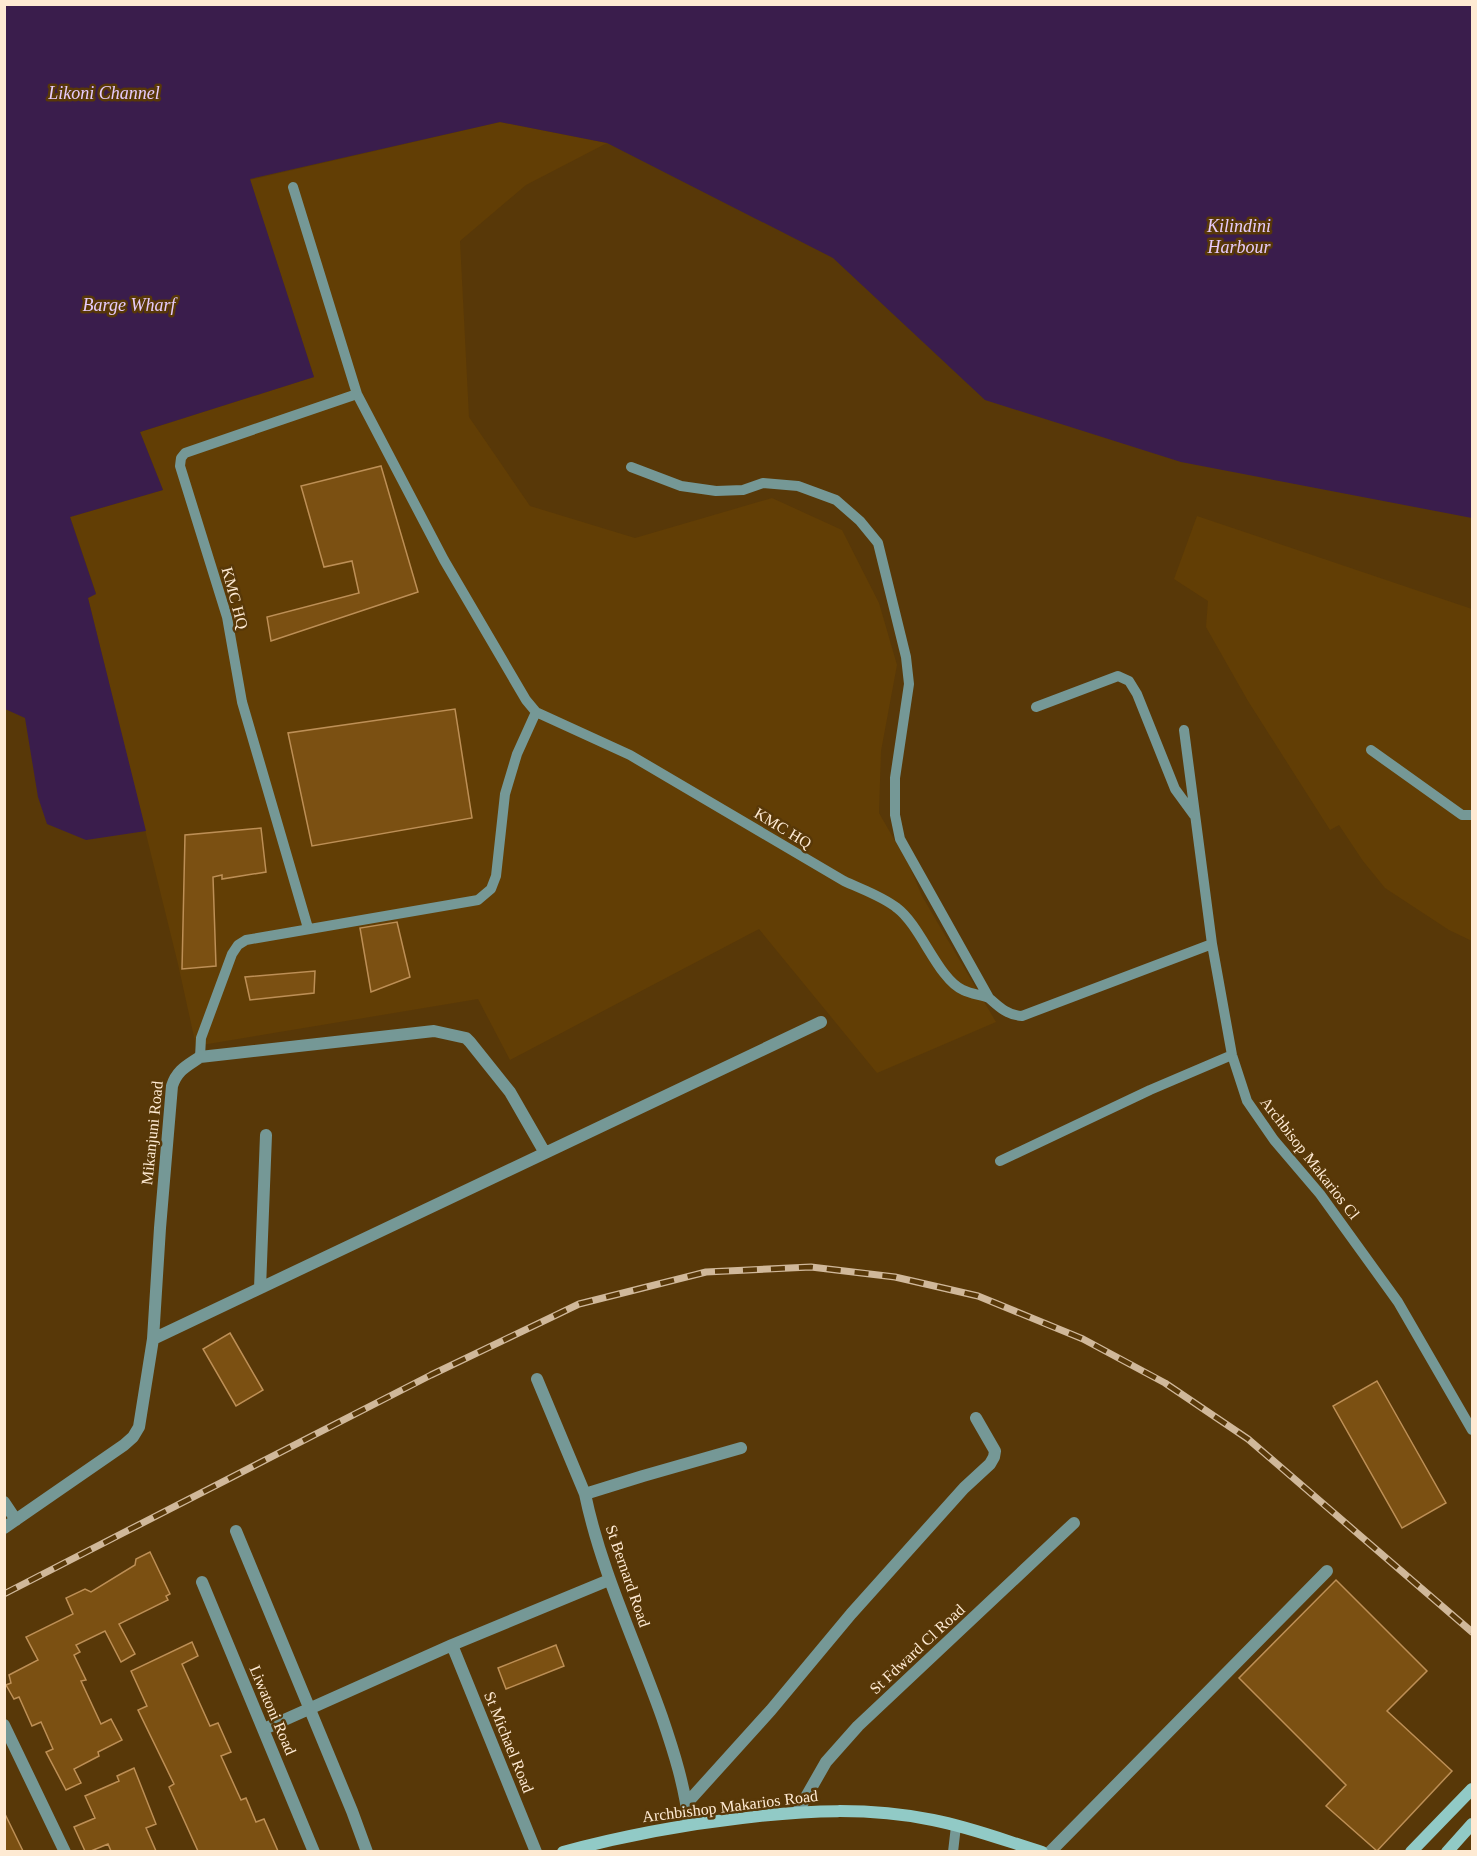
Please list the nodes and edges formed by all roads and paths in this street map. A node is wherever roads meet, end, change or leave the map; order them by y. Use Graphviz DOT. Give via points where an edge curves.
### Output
graph roads {
  1 [pos="293,188"];
  2 [pos="357,394"];
  3 [pos="631,467"];
  4 [pos="1036,707"];
  5 [pos="536,712"];
  6 [pos="1184,730"];
  7 [pos="1371,750"];
  8 [pos="1473,815"];
  9 [pos="1196,818"];
  10 [pos="308,928"];
  11 [pos="1212,944"];
  12 [pos="989,998"];
  13 [pos="821,1022"];
  14 [pos="1232,1055"];
  15 [pos="200,1057"];
  16 [pos="266,1135"];
  17 [pos="545,1153"];
  18 [pos="1000,1161"];
  19 [pos="260,1288"];
  20 [pos="153,1339"];
  21 [pos="537,1379"];
  22 [pos="976,1418"];
  23 [pos="1473,1430"];
  24 [pos="741,1448"];
  25 [pos="585,1494"];
  26 [pos="4,1502"];
  27 [pos="16,1520"];
  28 [pos="1074,1523"];
  29 [pos="4,1528"];
  30 [pos="236,1530"];
  31 [pos="1327,1571"];
  32 [pos="609,1580"];
  33 [pos="202,1582"];
  34 [pos="452,1645"];
  35 [pos="309,1709"];
  36 [pos="4,1725"];
  37 [pos="264,1729"];
  38 [pos="1473,1789"];
  39 [pos="687,1803"];
  40 [pos="798,1811"];
  41 [pos="689,1824"];
  42 [pos="1473,1824"];
  43 [pos="956,1826"];
  44 [pos="65,1851"];
  45 [pos="314,1851"];
  46 [pos="367,1851"];
  47 [pos="536,1851"];
  48 [pos="562,1851"];
  49 [pos="953,1851"];
  50 [pos="1042,1851"];
  51 [pos="1050,1851"];
  52 [pos="1411,1851"];
  53 [pos="1447,1851"];
  1 -- 2 [label="lane, KMC HQ"];
  2 -- 5 [label="lane, KMC HQ" via="444,560 525,700"];
  2 -- 10 [label="lane, KMC HQ" via="185,453 180,466 227,617 242,702"];
  3 -- 12 [label="lane" via="681,486 716,492 743,490 764,483 798,486 836,500 878,543 909,684 895,778 895,815 900,839"];
  4 -- 9 [label="lane" via="1118,676 1129,681 1175,789"];
  5 -- 10 [label="lane" via="505,794 496,876 491,889 478,900"];
  5 -- 12 [label="lane, KMC HQ" via="630,755 844,881 898,908 950,981 962,990"];
  6 -- 9 [label="lane, Archbisop Makarios Cl"];
  7 -- 8 [label="lane" via="1462,815"];
  9 -- 11 [label="lane, Archbisop Makarios Cl"];
  10 -- 15 [label="lane" via="238,945 201,1038"];
  11 -- 12 [label="lane" via="1022,1016 1003,1010"];
  11 -- 14 [label="lane, Archbisop Makarios Cl"];
  13 -- 17 [label="street"];
  14 -- 18 [label="lane"];
  14 -- 23 [label="lane, Archbisop Makarios Cl" via="1247,1101 1398,1302"];
  15 -- 17 [label="street, Mikanjuni Road" via="434,1031 462,1037 510,1092"];
  15 -- 20 [label="street, Mikanjuni Road" via="175,1075 172,1086"];
  16 -- 19 [label="street"];
  17 -- 19 [label="street"];
  19 -- 20 [label="street"];
  20 -- 27 [label="street, Mikanjuni Road" via="133,1437"];
  21 -- 25 [label="street, St Bernard Road"];
  22 -- 39 [label="street" via="995,1451 990,1464 851,1614"];
  24 -- 25 [label="street"];
  25 -- 32 [label="street, St Bernard Road"];
  26 -- 27 [label="street"];
  27 -- 29 [label="street, Mikanjuni Road"];
  28 -- 40 [label="street, St Fdward Cl Road" via="851,1734 826,1762"];
  30 -- 35 [label="street"];
  31 -- 51 [label="street"];
  32 -- 34 [label="street"];
  32 -- 39 [label="street, St Bernard Road" via="647,1675"];
  33 -- 37 [label="street, Liwatoni Road"];
  34 -- 35 [label="street"];
  34 -- 47 [label="street, St Michael Road"];
  35 -- 37 [label="street"];
  35 -- 46 [label="street"];
  36 -- 44 [label="street"];
  37 -- 45 [label="street, Liwatoni Road"];
  38 -- 52 [label="street"];
  39 -- 41 [label="street, St Bernard Road"];
  40 -- 41 [label="street, Archbishop Makarios Road"];
  40 -- 43 [label="street, Archbishop Makarios Road" via="851,1810"];
  41 -- 48 [label="street, Archbishop Makarios Road"];
  42 -- 53 [label="street"];
  43 -- 49 [label="lane"];
  43 -- 50 [label="street, Archbishop Makarios Road"];
}
